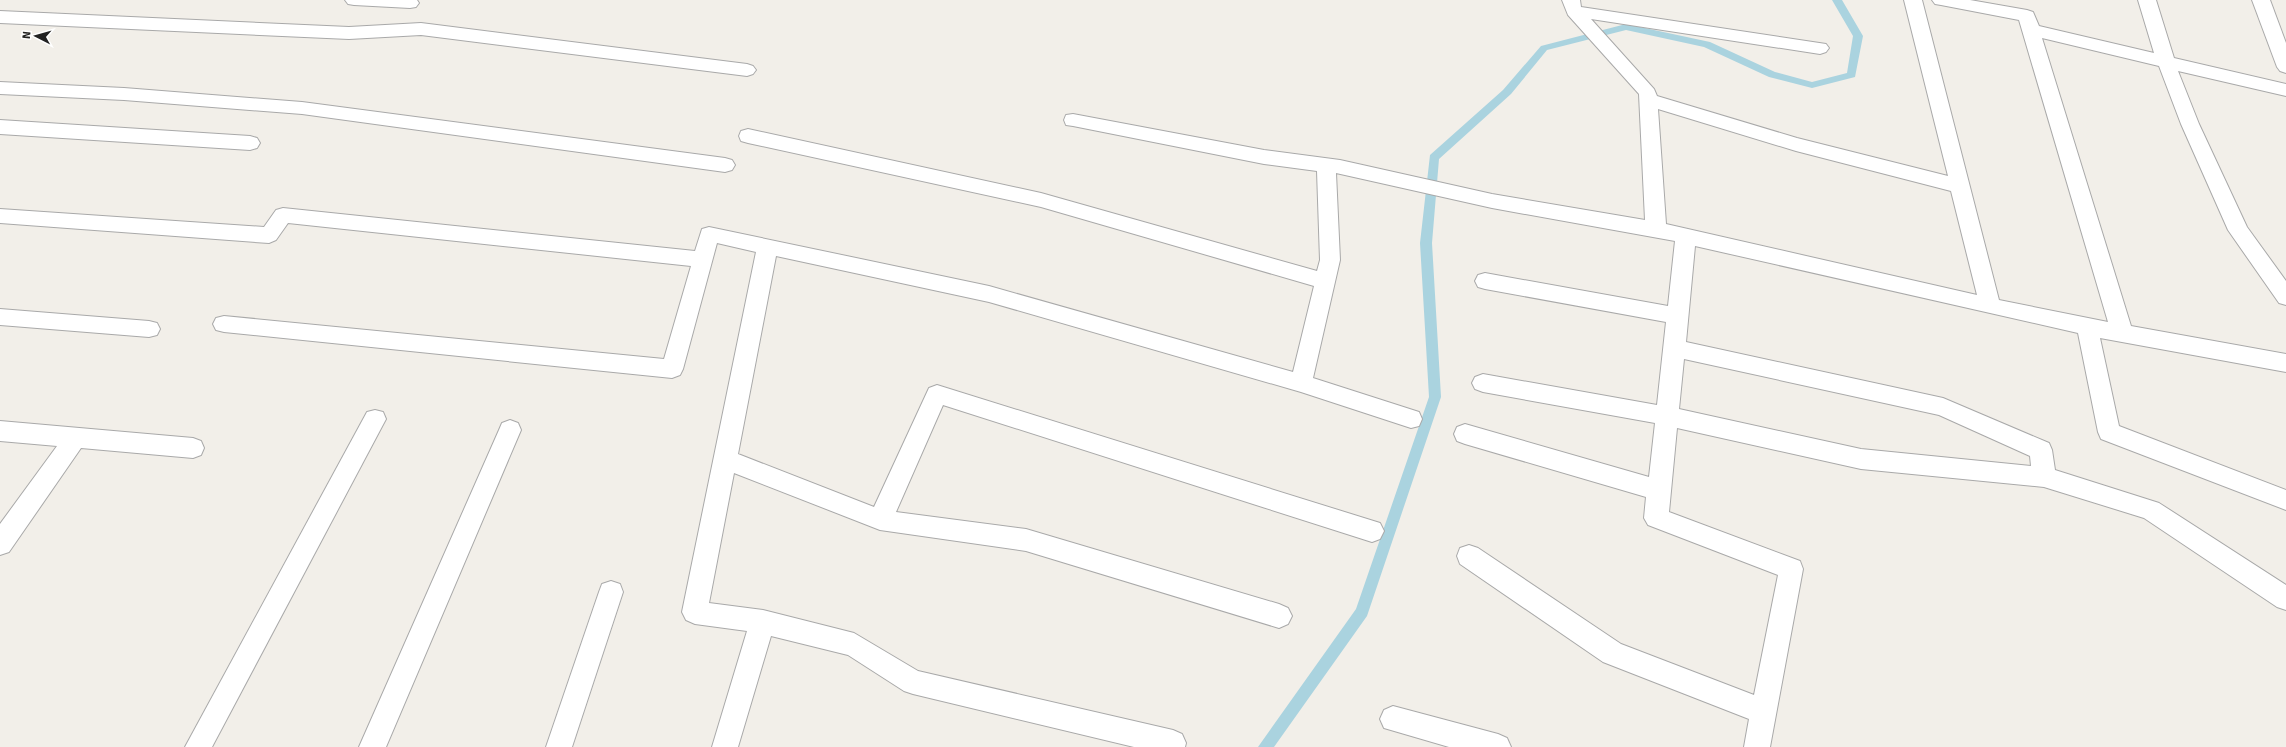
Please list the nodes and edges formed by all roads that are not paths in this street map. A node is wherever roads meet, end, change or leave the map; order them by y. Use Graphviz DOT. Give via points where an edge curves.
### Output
graph roads {
  1 [pos="354,0"];
  2 [pos="1913,0"];
  3 [pos="1942,0"];
  4 [pos="2146,0"];
  5 [pos="2261,0"];
  6 [pos="410,3"];
  7 [pos="1576,11"];
  8 [pos="2028,15"];
  9 [pos="0,17"];
  10 [pos="1820,48"];
  11 [pos="2166,62"];
  12 [pos="2286,67"];
  13 [pos="747,70"];
  14 [pos="0,88"];
  15 [pos="2286,90"];
  16 [pos="1648,100"];
  17 [pos="1073,120"];
  18 [pos="0,127"];
  19 [pos="748,136"];
  20 [pos="250,143"];
  21 [pos="1326,165"];
  22 [pos="724,166"];
  23 [pos="1960,186"];
  24 [pos="0,216"];
  25 [pos="1656,229"];
  26 [pos="1686,236"];
  27 [pos="768,245"];
  28 [pos="704,260"];
  29 [pos="1325,281"];
  30 [pos="1485,281"];
  31 [pos="2286,297"];
  32 [pos="1990,306"];
  33 [pos="1677,316"];
  34 [pos="0,317"];
  35 [pos="224,324"];
  36 [pos="2087,326"];
  37 [pos="149,329"];
  38 [pos="2122,333"];
  39 [pos="1674,348"];
  40 [pos="2286,363"];
  41 [pos="1301,383"];
  42 [pos="1483,383"];
  43 [pos="1667,416"];
  44 [pos="375,419"];
  45 [pos="1411,419"];
  46 [pos="510,430"];
  47 [pos="0,431"];
  48 [pos="1465,434"];
  49 [pos="75,438"];
  50 [pos="193,448"];
  51 [pos="725,459"];
  52 [pos="2044,477"];
  53 [pos="1659,490"];
  54 [pos="2286,500"];
  55 [pos="880,520"];
  56 [pos="1372,531"];
  57 [pos="0,544"];
  58 [pos="1469,556"];
  59 [pos="611,592"];
  60 [pos="2286,599"];
  61 [pos="1279,616"];
  62 [pos="763,622"];
  63 [pos="1764,712"];
  64 [pos="1393,719"];
  65 [pos="1173,743"];
  66 [pos="198,747"];
  67 [pos="372,747"];
  68 [pos="559,747"];
  69 [pos="725,747"];
  70 [pos="1498,747"];
  71 [pos="1757,747"];
  1 -- 6 [label="street"];
  2 -- 23 [label="street"];
  3 -- 8 [label="street"];
  4 -- 11 [label="street"];
  5 -- 12 [label="street"];
  7 -- 10 [label="street"];
  7 -- 16 [label="street" via="1648,93"];
  8 -- 11 [label="street"];
  8 -- 38 [label="street"];
  9 -- 13 [label="street" via="349,33 421,29"];
  11 -- 15 [label="street"];
  11 -- 31 [label="street" via="2190,124 2238,230"];
  14 -- 22 [label="street" via="124,94 302,108"];
  16 -- 23 [label="street" via="1796,144"];
  16 -- 25 [label="street"];
  17 -- 21 [label="street" via="1264,157"];
  18 -- 20 [label="street"];
  19 -- 29 [label="street" via="1042,200"];
  21 -- 25 [label="street" via="1492,201"];
  21 -- 29 [label="street" via="1330,260"];
  23 -- 32 [label="street"];
  24 -- 28 [label="street" via="269,235 283,215"];
  25 -- 26 [label="street"];
  26 -- 32 [label="street"];
  26 -- 33 [label="street"];
  27 -- 28 [label="street" via="708,234"];
  27 -- 41 [label="street" via="989,294"];
  27 -- 51 [label="street"];
  28 -- 35 [label="street" via="672,369"];
  29 -- 41 [label="street"];
  30 -- 33 [label="street"];
  32 -- 36 [label="street"];
  33 -- 39 [label="street"];
  34 -- 37 [label="street"];
  36 -- 38 [label="street"];
  36 -- 54 [label="street" via="2109,432"];
  38 -- 40 [label="street"];
  39 -- 43 [label="street"];
  39 -- 52 [label="street" via="1943,407 2041,450"];
  41 -- 45 [label="street"];
  42 -- 43 [label="street"];
  43 -- 52 [label="street" via="1861,459"];
  43 -- 53 [label="street"];
  44 -- 66 [label="street"];
  46 -- 67 [label="street"];
  47 -- 49 [label="street"];
  48 -- 53 [label="street"];
  49 -- 50 [label="street"];
  49 -- 57 [label="street"];
  51 -- 55 [label="street"];
  51 -- 62 [label="street" via="694,612"];
  52 -- 60 [label="street" via="2151,510"];
  53 -- 63 [label="street" via="1656,518 1791,569"];
  55 -- 56 [label="street" via="938,394"];
  55 -- 61 [label="street" via="1026,540"];
  58 -- 63 [label="street" via="1612,653"];
  59 -- 68 [label="street"];
  62 -- 65 [label="street" via="854,644 913,682"];
  62 -- 69 [label="street"];
  63 -- 71 [label="street"];
  64 -- 70 [label="street"];
}
